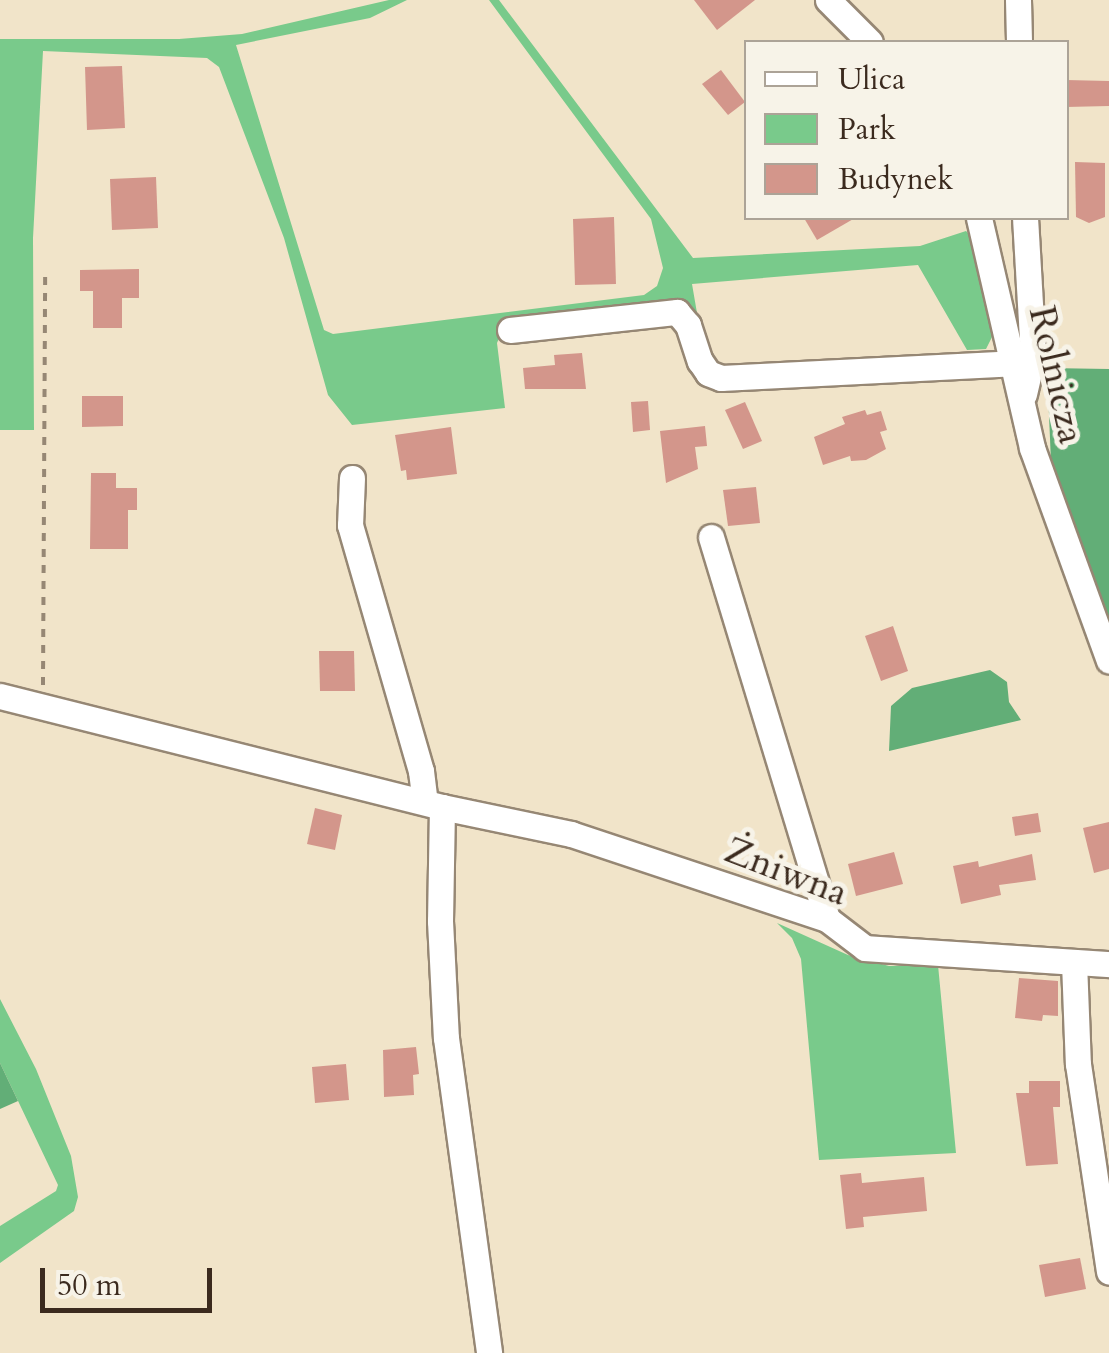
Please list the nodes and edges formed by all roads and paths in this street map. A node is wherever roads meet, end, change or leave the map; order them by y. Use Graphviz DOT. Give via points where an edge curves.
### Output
graph roads {
  1 [pos="828,0"];
  2 [pos="1018,0"];
  3 [pos="868,40"];
  4 [pos="1019,40"];
  5 [pos="979,220"];
  6 [pos="1025,220"];
  7 [pos="44,274"];
  8 [pos="510,330"];
  9 [pos="1013,364"];
  10 [pos="1022,404"];
  11 [pos="352,478"];
  12 [pos="710,537"];
  13 [pos="1109,661"];
  14 [pos="0,696"];
  15 [pos="42,703"];
  16 [pos="433,805"];
  17 [pos="827,919"];
  18 [pos="1074,962"];
  19 [pos="1109,964"];
  20 [pos="1109,1272"];
  21 [pos="489,1353"];
  1 -- 3 [label="street"];
  2 -- 4 [label="street"];
  5 -- 9 [label="street, Rolnicza"];
  6 -- 10 [label="street" via="1033,356"];
  7 -- 15 [label="path"];
  8 -- 9 [label="street" via="677,312 700,361 720,378"];
  9 -- 10 [label="street, Rolnicza"];
  10 -- 13 [label="street, Rolnicza"];
  11 -- 16 [label="street" via="350,525"];
  12 -- 17 [label="street"];
  14 -- 15 [label="street, Żniwna"];
  15 -- 16 [label="street, Żniwna"];
  16 -- 17 [label="street, Żniwna" via="571,834"];
  16 -- 21 [label="street" via="446,1038"];
  17 -- 18 [label="street, Żniwna" via="865,948"];
  18 -- 19 [label="street, Żniwna"];
  18 -- 20 [label="street" via="1078,1064"];
}
